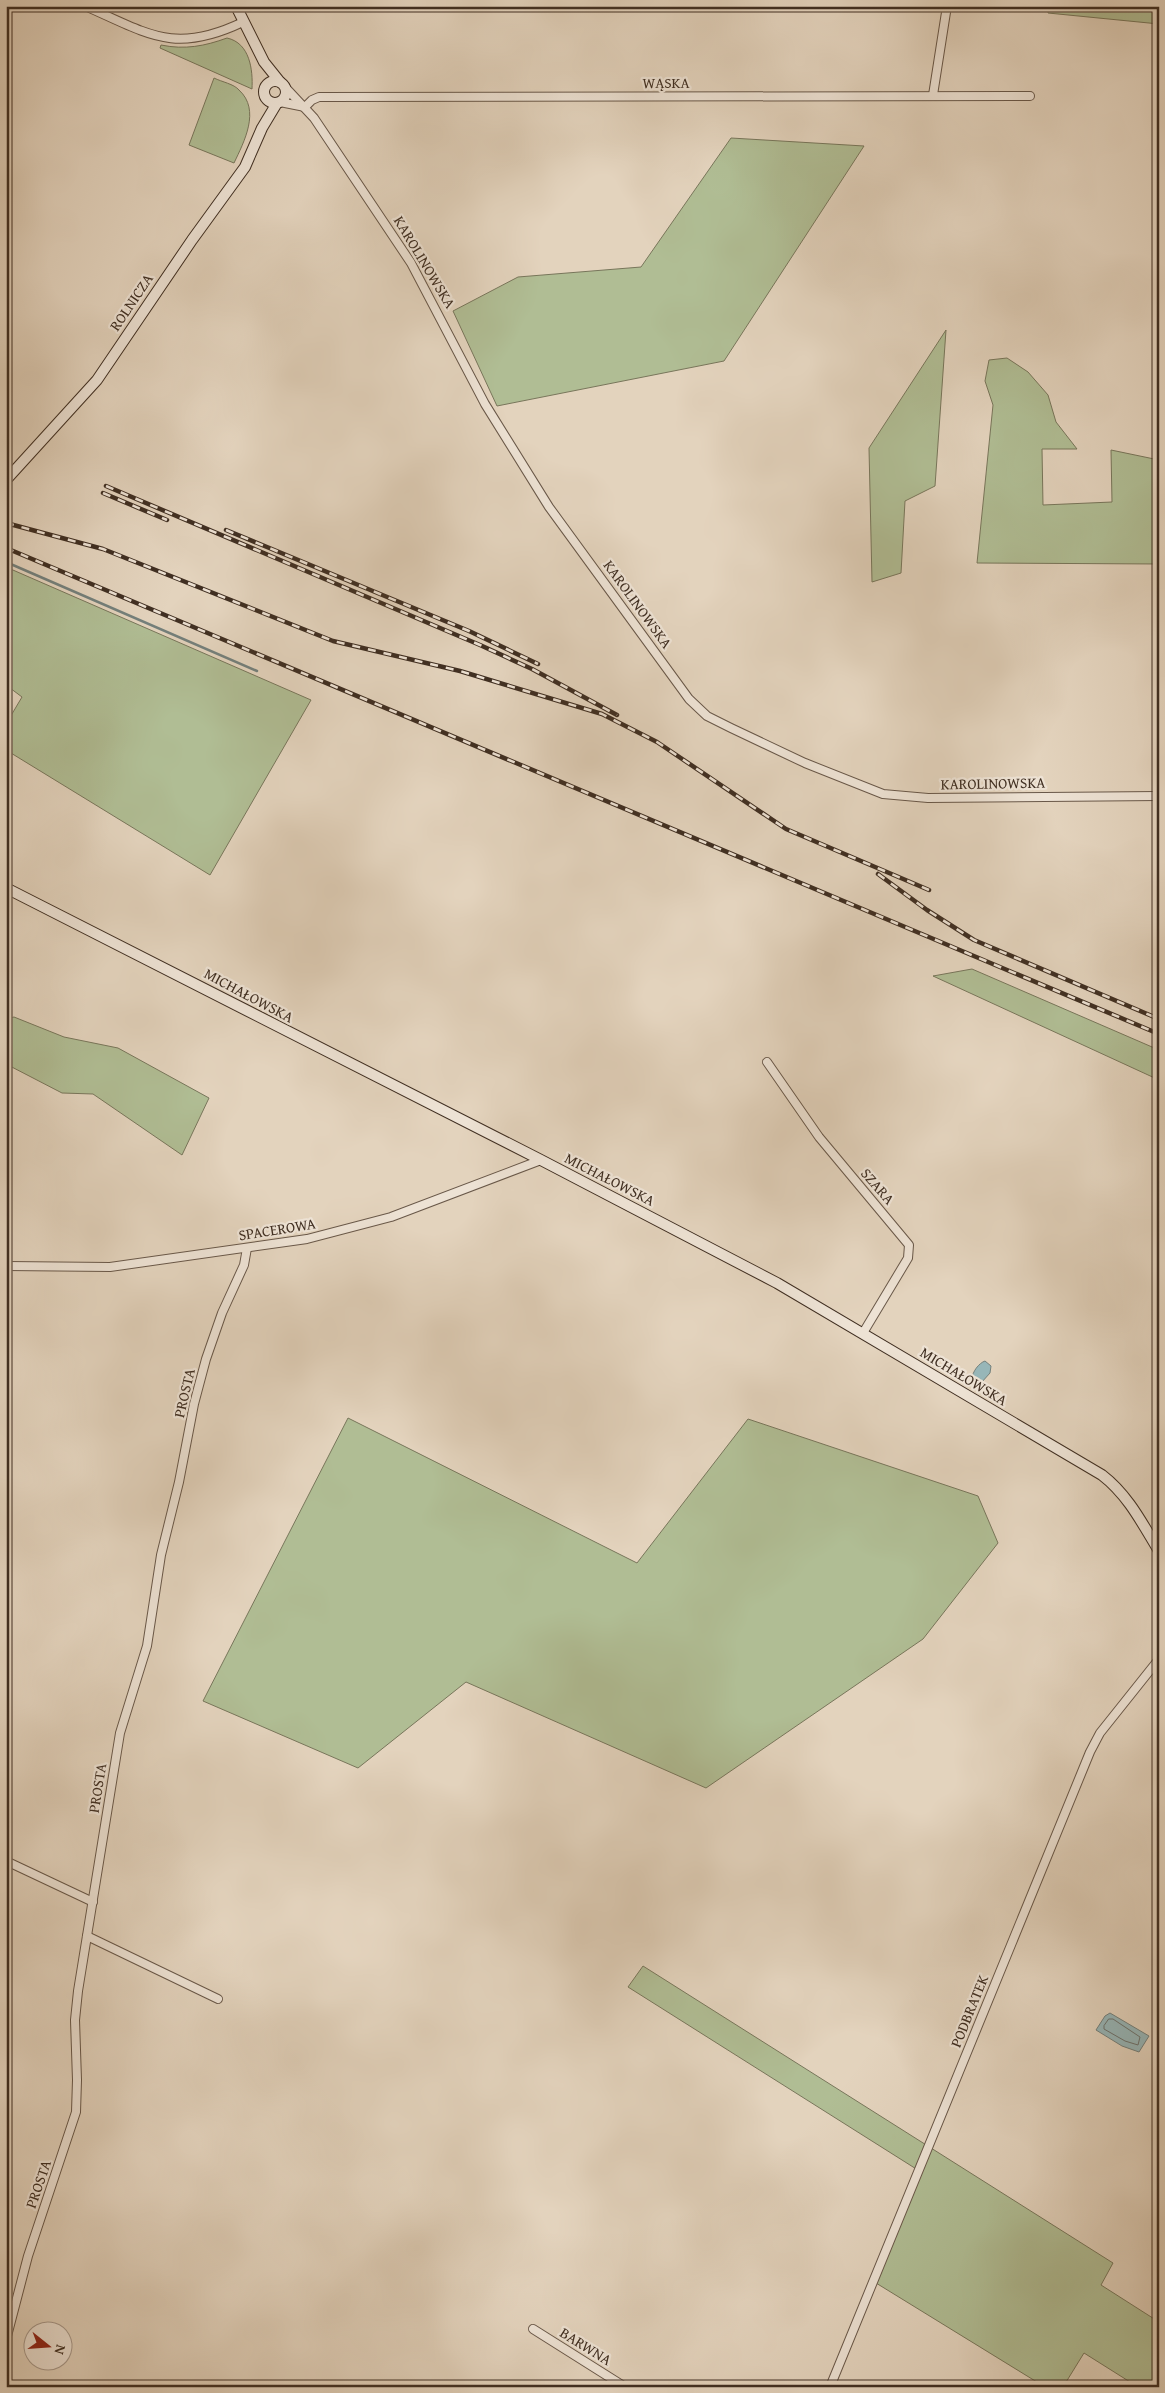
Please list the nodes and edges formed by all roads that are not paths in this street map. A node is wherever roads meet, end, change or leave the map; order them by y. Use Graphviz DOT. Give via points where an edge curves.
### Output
graph roads {
  1 [pos="84,6"];
  2 [pos="236,6"];
  3 [pos="947,6"];
  4 [pos="243,22"];
  5 [pos="264,62"];
  6 [pos="282,85"];
  7 [pos="265,92"];
  8 [pos="933,95"];
  9 [pos="1030,96"];
  10 [pos="278,102"];
  11 [pos="305,107"];
  12 [pos="262,128"];
  13 [pos="6,480"];
  14 [pos="1159,796"];
  15 [pos="6,888"];
  16 [pos="767,1062"];
  17 [pos="541,1160"];
  18 [pos="247,1248"];
  19 [pos="6,1266"];
  20 [pos="863,1333"];
  21 [pos="1159,1551"];
  22 [pos="1159,1659"];
  23 [pos="6,1860"];
  24 [pos="93,1902"];
  25 [pos="87,1936"];
  26 [pos="218,1999"];
  27 [pos="533,2329"];
  28 [pos="6,2340"];
  29 [pos="625,2387"];
  30 [pos="830,2387"];
  1 -- 4 [label="street" via="152,35 172,40 210,36"];
  2 -- 4 [label="street, KAROLINOWSKA"];
  3 -- 8 [label="street"];
  4 -- 5 [label="street, KAROLINOWSKA"];
  5 -- 6 [label="street, KAROLINOWSKA"];
  5 -- 7 [label="street, KAROLINOWSKA"];
  6 -- 7 [label="street" via="270,82"];
  6 -- 10 [label="street" via="285,97"];
  6 -- 11 [label="street, KAROLINOWSKA"];
  7 -- 10 [label="street" via="270,102"];
  7 -- 12 [label="street, ROLNICZA"];
  8 -- 9 [label="street, WĄSKA"];
  8 -- 11 [label="street, WĄSKA" via="319,97"];
  10 -- 11 [label="street"];
  10 -- 12 [label="street, ROLNICZA"];
  11 -- 14 [label="street, KAROLINOWSKA" via="411,263 485,404 550,507 689,699 708,716 805,763 883,794 928,798"];
  12 -- 13 [label="street, ROLNICZA" via="245,167 93,386"];
  15 -- 17 [label="street, MICHAŁOWSKA"];
  16 -- 20 [label="street, SZARA" via="819,1137 909,1245 908,1258"];
  17 -- 18 [label="street, SPACEROWA" via="391,1217 306,1239"];
  17 -- 20 [label="street, MICHAŁOWSKA" via="777,1283"];
  18 -- 19 [label="street, SPACEROWA" via="110,1267"];
  18 -- 24 [label="street, PROSTA" via="244,1265 206,1359 194,1404 161,1555 147,1646 120,1733"];
  20 -- 21 [label="street, MICHAŁOWSKA" via="1102,1475 1130,1503"];
  22 -- 30 [label="street, PODBRATEK" via="1100,1733 1090,1752"];
  23 -- 24 [label="street"];
  24 -- 25 [label="street, PROSTA"];
  25 -- 26 [label="street"];
  25 -- 28 [label="street, PROSTA" via="75,2020 76,2112 28,2256"];
  27 -- 29 [label="street, BARWNA"];
}
